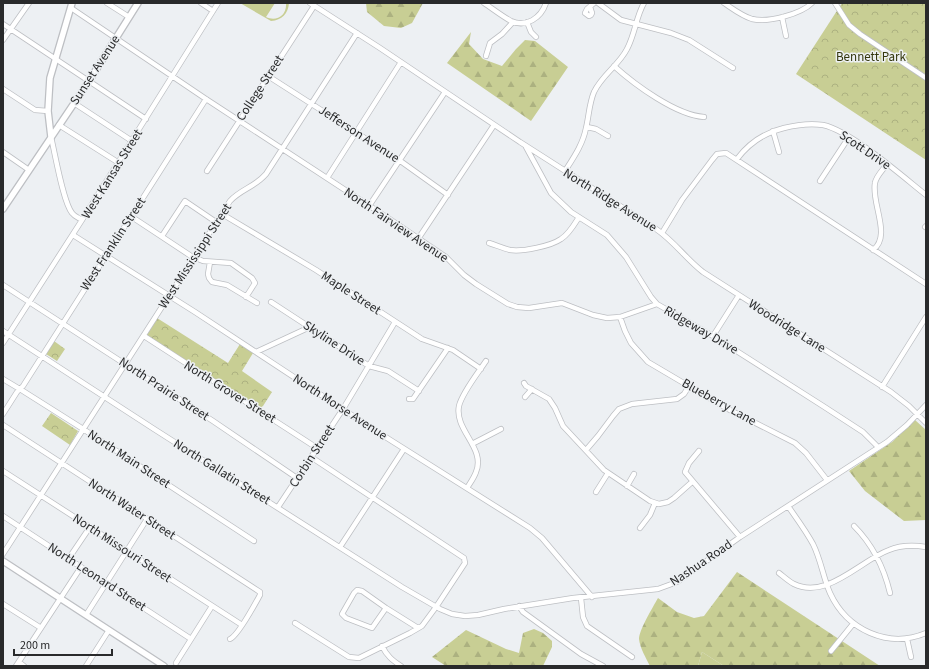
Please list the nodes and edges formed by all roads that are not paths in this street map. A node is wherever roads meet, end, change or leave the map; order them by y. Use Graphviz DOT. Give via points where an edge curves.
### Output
graph roads {
  1 [pos="29,3"];
  2 [pos="107,3"];
  3 [pos="138,3"];
  4 [pos="201,3"];
  5 [pos="218,3"];
  6 [pos="484,3"];
  7 [pos="546,3"];
  8 [pos="598,3"];
  9 [pos="644,3"];
  10 [pos="724,3"];
  11 [pos="812,3"];
  12 [pos="835,3"];
  13 [pos="312,4"];
  14 [pos="72,5"];
  15 [pos="213,11"];
  16 [pos="129,17"];
  17 [pos="782,17"];
  18 [pos="513,22"];
  19 [pos="527,22"];
  20 [pos="3,24"];
  21 [pos="636,24"];
  22 [pos="10,29"];
  23 [pos="357,33"];
  24 [pos="786,36"];
  25 [pos="536,37"];
  26 [pos="116,38"];
  27 [pos="3,40"];
  28 [pos="486,56"];
  29 [pos="56,59"];
  30 [pos="401,62"];
  31 [pos="614,66"];
  32 [pos="733,68"];
  33 [pos="173,76"];
  34 [pos="268,76"];
  35 [pos="926,78"];
  36 [pos="89,81"];
  37 [pos="3,89"];
  38 [pos="445,92"];
  39 [pos="206,99"];
  40 [pos="74,103"];
  41 [pos="312,104"];
  42 [pos="48,111"];
  43 [pos="704,117"];
  44 [pos="146,119"];
  45 [pos="240,120"];
  46 [pos="59,125"];
  47 [pos="494,125"];
  48 [pos="587,127"];
  49 [pos="772,131"];
  50 [pos="355,133"];
  51 [pos="608,136"];
  52 [pos="51,137"];
  53 [pos="848,137"];
  54 [pos="132,141"];
  55 [pos="525,145"];
  56 [pos="284,148"];
  57 [pos="3,152"];
  58 [pos="778,152"];
  59 [pos="737,159"];
  60 [pos="399,160"];
  61 [pos="119,163"];
  62 [pos="887,164"];
  63 [pos="29,170"];
  64 [pos="207,171"];
  65 [pos="565,172"];
  66 [pos="327,178"];
  67 [pos="820,181"];
  68 [pos="448,195"];
  69 [pos="926,195"];
  70 [pos="369,206"];
  71 [pos="3,209"];
  72 [pos="222,214"];
  73 [pos="132,217"];
  74 [pos="579,217"];
  75 [pos="82,220"];
  76 [pos="216,222"];
  77 [pos="662,233"];
  78 [pos="74,234"];
  79 [pos="162,236"];
  80 [pos="418,239"];
  81 [pos="489,243"];
  82 [pos="873,250"];
  83 [pos="106,255"];
  84 [pos="194,257"];
  85 [pos="210,262"];
  86 [pos="926,284"];
  87 [pos="3,285"];
  88 [pos="170,295"];
  89 [pos="739,295"];
  90 [pos="246,297"];
  91 [pos="30,302"];
  92 [pos="271,302"];
  93 [pos="257,303"];
  94 [pos="657,304"];
  95 [pos="620,317"];
  96 [pos="926,317"];
  97 [pos="395,322"];
  98 [pos="63,323"];
  99 [pos="310,327"];
  100 [pos="3,331"];
  101 [pos="9,334"];
  102 [pos="144,336"];
  103 [pos="713,336"];
  104 [pos="3,343"];
  105 [pos="448,348"];
  106 [pos="256,352"];
  107 [pos="42,356"];
  108 [pos="486,361"];
  109 [pos="126,364"];
  110 [pos="369,366"];
  111 [pos="481,369"];
  112 [pos="3,379"];
  113 [pos="524,383"];
  114 [pos="689,386"];
  115 [pos="882,386"];
  116 [pos="20,389"];
  117 [pos="532,389"];
  118 [pos="419,391"];
  119 [pos="104,397"];
  120 [pos="525,397"];
  121 [pos="409,399"];
  122 [pos="926,405"];
  123 [pos="343,409"];
  124 [pos="3,414"];
  125 [pos="917,414"];
  126 [pos="926,422"];
  127 [pos="3,425"];
  128 [pos="83,429"];
  129 [pos="501,429"];
  130 [pos="472,444"];
  131 [pos="878,447"];
  132 [pos="317,448"];
  133 [pos="404,449"];
  134 [pos="586,450"];
  135 [pos="699,451"];
  136 [pos="311,457"];
  137 [pos="61,463"];
  138 [pos="3,471"];
  139 [pos="608,473"];
  140 [pos="634,474"];
  141 [pos="297,478"];
  142 [pos="827,480"];
  143 [pos="692,482"];
  144 [pos="627,486"];
  145 [pos="467,488"];
  146 [pos="596,492"];
  147 [pos="41,495"];
  148 [pos="372,498"];
  149 [pos="655,503"];
  150 [pos="788,506"];
  151 [pos="278,507"];
  152 [pos="3,516"];
  153 [pos="147,520"];
  154 [pos="854,526"];
  155 [pos="20,527"];
  156 [pos="90,527"];
  157 [pos="640,528"];
  158 [pos="740,537"];
  159 [pos="254,541"];
  160 [pos="340,547"];
  161 [pos="926,547"];
  162 [pos="127,551"];
  163 [pos="3,554"];
  164 [pos="876,557"];
  165 [pos="69,558"];
  166 [pos="3,561"];
  167 [pos="81,567"];
  168 [pos="779,573"];
  169 [pos="106,583"];
  170 [pos="827,584"];
  171 [pos="890,593"];
  172 [pos="592,597"];
  173 [pos="61,598"];
  174 [pos="581,598"];
  175 [pos="3,604"];
  176 [pos="212,606"];
  177 [pos="519,606"];
  178 [pos="436,607"];
  179 [pos="386,608"];
  180 [pos="86,615"];
  181 [pos="295,623"];
  182 [pos="853,624"];
  183 [pos="242,625"];
  184 [pos="41,628"];
  185 [pos="418,628"];
  186 [pos="108,630"];
  187 [pos="926,633"];
  188 [pos="191,639"];
  189 [pos="230,639"];
  190 [pos="907,639"];
  191 [pos="382,646"];
  192 [pos="831,651"];
  193 [pos="632,657"];
  194 [pos="911,657"];
  195 [pos="176,663"];
  196 [pos="18,664"];
  197 [pos="24,666"];
  198 [pos="86,666"];
  199 [pos="164,666"];
  200 [pos="401,666"];
  201 [pos="603,666"];
  1 -- 22 [label="street"];
  2 -- 16 [label="street"];
  3 -- 16 [label="main road, Sunset Avenue"];
  4 -- 15 [label="street"];
  5 -- 15 [label="street, West Kansas Street"];
  6 -- 18 [label="street"];
  7 -- 19 [label="street" via="540,15"];
  8 -- 21 [label="street" via="621,20"];
  9 -- 21 [label="street"];
  10 -- 17 [label="street" via="754,19"];
  11 -- 17 [label="street" via="799,12"];
  12 -- 35 [label="street" via="849,24 860,34"];
  13 -- 23 [label="street, North Ridge Avenue"];
  13 -- 34 [label="street, College Street"];
  14 -- 26 [label="street, North Fairview Avenue"];
  14 -- 29 [label="main road"];
  15 -- 33 [label="street, West Kansas Street"];
  16 -- 26 [label="main road, Sunset Avenue"];
  17 -- 24 [label="street"];
  18 -- 19 [label="street"];
  18 -- 28 [label="street" via="490,43"];
  19 -- 25 [label="street"];
  20 -- 22 [label="street"];
  21 -- 31 [label="street" via="627,50"];
  21 -- 32 [label="street" via="689,40"];
  22 -- 27 [label="street"];
  22 -- 29 [label="street"];
  23 -- 30 [label="street, North Ridge Avenue"];
  23 -- 41 [label="street, West Mississippi Street"];
  26 -- 33 [label="street, North Fairview Avenue"];
  26 -- 36 [label="main road, Sunset Avenue"];
  29 -- 36 [label="street"];
  29 -- 42 [label="main road" via="50,78"];
  30 -- 38 [label="street, North Ridge Avenue"];
  30 -- 50 [label="street"];
  31 -- 43 [label="street" via="652,95 695,117"];
  31 -- 48 [label="street" via="595,91"];
  33 -- 39 [label="street, North Fairview Avenue"];
  33 -- 44 [label="street, West Kansas Street"];
  34 -- 41 [label="street, Jefferson Avenue"];
  34 -- 45 [label="street, College Street"];
  36 -- 40 [label="main road, Sunset Avenue"];
  36 -- 44 [label="street"];
  37 -- 42 [label="street" via="35,110"];
  38 -- 47 [label="street, North Ridge Avenue"];
  38 -- 60 [label="street"];
  39 -- 45 [label="street, North Fairview Avenue"];
  39 -- 73 [label="street, West Franklin Street"];
  40 -- 46 [label="main road, Sunset Avenue"];
  40 -- 54 [label="street"];
  41 -- 50 [label="street, Jefferson Avenue"];
  41 -- 56 [label="street, West Mississippi Street"];
  42 -- 52 [label="main road"];
  44 -- 54 [label="street, West Kansas Street"];
  45 -- 56 [label="street, North Fairview Avenue"];
  45 -- 64 [label="street, College Street"];
  46 -- 52 [label="main road, Sunset Avenue"];
  46 -- 61 [label="street"];
  47 -- 55 [label="street, North Ridge Avenue"];
  47 -- 68 [label="street"];
  48 -- 51 [label="street"];
  48 -- 65 [label="street" via="578,151"];
  49 -- 53 [label="street, Scott Drive" via="808,124 824,125"];
  49 -- 58 [label="street"];
  49 -- 59 [label="street, Scott Drive" via="757,138"];
  50 -- 60 [label="street, Jefferson Avenue"];
  50 -- 66 [label="street"];
  52 -- 63 [label="main road, Sunset Avenue"];
  52 -- 75 [label="street" via="65,197 73,215"];
  53 -- 62 [label="street, Scott Drive"];
  53 -- 67 [label="street"];
  54 -- 61 [label="street, West Kansas Street"];
  55 -- 65 [label="street, North Ridge Avenue"];
  55 -- 74 [label="street, Ridgeway Drive" via="551,193 563,206"];
  56 -- 66 [label="street, North Fairview Avenue"];
  56 -- 72 [label="street, West Mississippi Street" via="263,178 240,191"];
  57 -- 63 [label="street"];
  59 -- 77 [label="street, North Ridge Avenue" via="724,153 715,156"];
  59 -- 82 [label="street, North Ridge Avenue"];
  60 -- 68 [label="street, Jefferson Avenue"];
  60 -- 70 [label="street"];
  61 -- 75 [label="street, West Kansas Street"];
  62 -- 69 [label="street, Scott Drive"];
  62 -- 82 [label="street" via="875,183 882,235 879,244"];
  63 -- 71 [label="main road, Sunset Avenue"];
  65 -- 77 [label="street, North Ridge Avenue"];
  66 -- 70 [label="street, North Fairview Avenue"];
  68 -- 80 [label="street"];
  70 -- 80 [label="street, North Fairview Avenue"];
  72 -- 76 [label="street, West Mississippi Street"];
  72 -- 97 [label="street, Maple Street" via="316,270"];
  73 -- 79 [label="street"];
  73 -- 83 [label="street, West Franklin Street"];
  74 -- 81 [label="street" via="564,237 549,244 516,250"];
  74 -- 94 [label="street, Ridgeway Drive" via="600,229 615,243"];
  75 -- 78 [label="street, West Kansas Street"];
  76 -- 79 [label="street" via="185,201"];
  76 -- 84 [label="street, West Mississippi Street"];
  77 -- 89 [label="street, Woodridge Lane" via="694,266"];
  78 -- 83 [label="street, North Morse Avenue"];
  78 -- 91 [label="street, West Kansas Street"];
  79 -- 84 [label="street"];
  80 -- 95 [label="street, North Fairview Avenue" via="448,259 476,284 514,306 535,308 559,303 592,315"];
  82 -- 86 [label="street, North Ridge Avenue"];
  83 -- 88 [label="street, North Morse Avenue"];
  83 -- 98 [label="street, West Franklin Street"];
  84 -- 85 [label="street"];
  84 -- 88 [label="street, West Mississippi Street"];
  85 -- 90 [label="street" via="208,274 212,282 228,285"];
  85 -- 90 [label="street" via="231,263 252,278 255,283"];
  87 -- 91 [label="street, North Prairie Street"];
  88 -- 102 [label="street, West Mississippi Street"];
  88 -- 106 [label="street, North Morse Avenue"];
  89 -- 103 [label="street"];
  89 -- 115 [label="street, Woodridge Lane"];
  90 -- 93 [label="street"];
  91 -- 98 [label="street, North Prairie Street"];
  91 -- 101 [label="street, West Kansas Street"];
  92 -- 99 [label="street, Skyline Drive"];
  94 -- 95 [label="street, North Fairview Avenue"];
  94 -- 103 [label="street, Ridgeway Drive"];
  95 -- 114 [label="street, Blueberry Lane" via="628,338 642,356 655,367"];
  96 -- 115 [label="street"];
  97 -- 105 [label="street, Maple Street" via="427,342"];
  97 -- 110 [label="street, Corbin Street"];
  98 -- 107 [label="street, West Franklin Street"];
  98 -- 109 [label="street, North Prairie Street"];
  99 -- 106 [label="street"];
  99 -- 110 [label="street, Skyline Drive"];
  100 -- 101 [label="street, North Gallatin Street"];
  101 -- 104 [label="street, West Kansas Street"];
  101 -- 107 [label="street, North Gallatin Street"];
  102 -- 109 [label="street, West Mississippi Street"];
  102 -- 132 [label="street, North Grover Street"];
  103 -- 131 [label="street, Ridgeway Drive" via="863,432"];
  105 -- 111 [label="street, Maple Street"];
  105 -- 118 [label="street"];
  106 -- 123 [label="street, North Morse Avenue"];
  107 -- 116 [label="street, West Franklin Street"];
  107 -- 119 [label="street, North Gallatin Street"];
  108 -- 111 [label="street"];
  109 -- 119 [label="street, West Mississippi Street"];
  109 -- 141 [label="street, North Prairie Street"];
  110 -- 118 [label="street, Skyline Drive" via="388,371"];
  110 -- 123 [label="street, Corbin Street"];
  111 -- 130 [label="street" via="463,396 458,413"];
  112 -- 116 [label="street, North Main Street"];
  113 -- 117 [label="street"];
  114 -- 134 [label="street" via="677,399 632,404 619,409"];
  114 -- 142 [label="street, Blueberry Lane" via="795,443"];
  115 -- 125 [label="street, Woodridge Lane"];
  116 -- 124 [label="street, West Franklin Street"];
  116 -- 128 [label="street, North Main Street"];
  117 -- 120 [label="street"];
  117 -- 134 [label="street" via="549,399 562,426"];
  118 -- 121 [label="street" via="413,399"];
  119 -- 128 [label="street, West Mississippi Street"];
  119 -- 151 [label="street, North Gallatin Street"];
  122 -- 125 [label="street, Nashua Road"];
  123 -- 132 [label="street, Corbin Street"];
  123 -- 133 [label="street, North Morse Avenue"];
  125 -- 126 [label="street"];
  125 -- 131 [label="street, Nashua Road" via="899,432"];
  127 -- 137 [label="street, North Water Street"];
  128 -- 137 [label="street, West Mississippi Street"];
  128 -- 159 [label="street, North Main Street"];
  129 -- 130 [label="street"];
  130 -- 145 [label="street" via="478,457 477,467"];
  131 -- 142 [label="street, Nashua Road"];
  132 -- 136 [label="street, Corbin Street"];
  133 -- 145 [label="street, North Morse Avenue"];
  133 -- 148 [label="street"];
  134 -- 139 [label="street"];
  135 -- 143 [label="street" via="685,472"];
  136 -- 141 [label="street, Corbin Street"];
  136 -- 148 [label="street"];
  137 -- 147 [label="street, West Mississippi Street"];
  137 -- 153 [label="street, North Water Street"];
  138 -- 147 [label="street, North Missouri Street"];
  139 -- 144 [label="street"];
  139 -- 146 [label="street"];
  140 -- 144 [label="street"];
  141 -- 151 [label="street, Corbin Street"];
  142 -- 150 [label="street, Nashua Road"];
  143 -- 149 [label="street" via="672,500"];
  143 -- 158 [label="street"];
  144 -- 149 [label="street"];
  145 -- 172 [label="street, North Morse Avenue" via="536,533"];
  147 -- 155 [label="street, West Mississippi Street"];
  147 -- 156 [label="street, North Missouri Street"];
  148 -- 160 [label="street"];
  148 -- 178 [label="street" via="464,558 465,563"];
  149 -- 157 [label="street"];
  150 -- 158 [label="street, Nashua Road"];
  150 -- 170 [label="street" via="813,545"];
  151 -- 160 [label="street, North Gallatin Street"];
  152 -- 155 [label="street, North Leonard Street"];
  153 -- 162 [label="street"];
  153 -- 183 [label="street, North Water Street" via="261,593"];
  154 -- 164 [label="street"];
  155 -- 163 [label="street, West Mississippi Street"];
  155 -- 165 [label="street, North Leonard Street"];
  156 -- 162 [label="street, North Missouri Street"];
  156 -- 165 [label="street"];
  158 -- 172 [label="street, Nashua Road" via="680,580 666,587"];
  160 -- 178 [label="street, North Gallatin Street"];
  161 -- 164 [label="street" via="900,547"];
  162 -- 169 [label="street"];
  162 -- 176 [label="street, North Missouri Street"];
  164 -- 170 [label="street" via="846,576"];
  164 -- 171 [label="street" via="887,579"];
  165 -- 167 [label="street, North Leonard Street"];
  166 -- 173 [label="main road"];
  167 -- 169 [label="street, North Leonard Street"];
  167 -- 173 [label="street"];
  168 -- 170 [label="street" via="802,587"];
  169 -- 180 [label="street"];
  169 -- 188 [label="street, North Leonard Street"];
  170 -- 182 [label="street" via="838,607"];
  172 -- 174 [label="street, Nashua Road"];
  173 -- 180 [label="main road"];
  173 -- 184 [label="street"];
  174 -- 177 [label="street, Nashua Road"];
  174 -- 193 [label="street" via="583,617 587,626"];
  175 -- 184 [label="street"];
  176 -- 183 [label="street, North Missouri Street"];
  176 -- 188 [label="street"];
  177 -- 178 [label="street, Nashua Road" via="465,616"];
  177 -- 201 [label="street" via="523,612 581,654"];
  178 -- 185 [label="street"];
  179 -- 179 [label="street" via="357,590 342,614 372,628"];
  179 -- 185 [label="street"];
  180 -- 186 [label="main road"];
  181 -- 191 [label="street" via="349,657 359,658"];
  182 -- 190 [label="street" via="880,637"];
  182 -- 192 [label="street"];
  183 -- 189 [label="street"];
  184 -- 196 [label="street"];
  185 -- 191 [label="street"];
  186 -- 198 [label="street"];
  186 -- 199 [label="main road"];
  187 -- 190 [label="street"];
  188 -- 195 [label="street"];
  190 -- 194 [label="street"];
  191 -- 200 [label="street" via="385,653"];
  196 -- 197 [label="street"];
}
